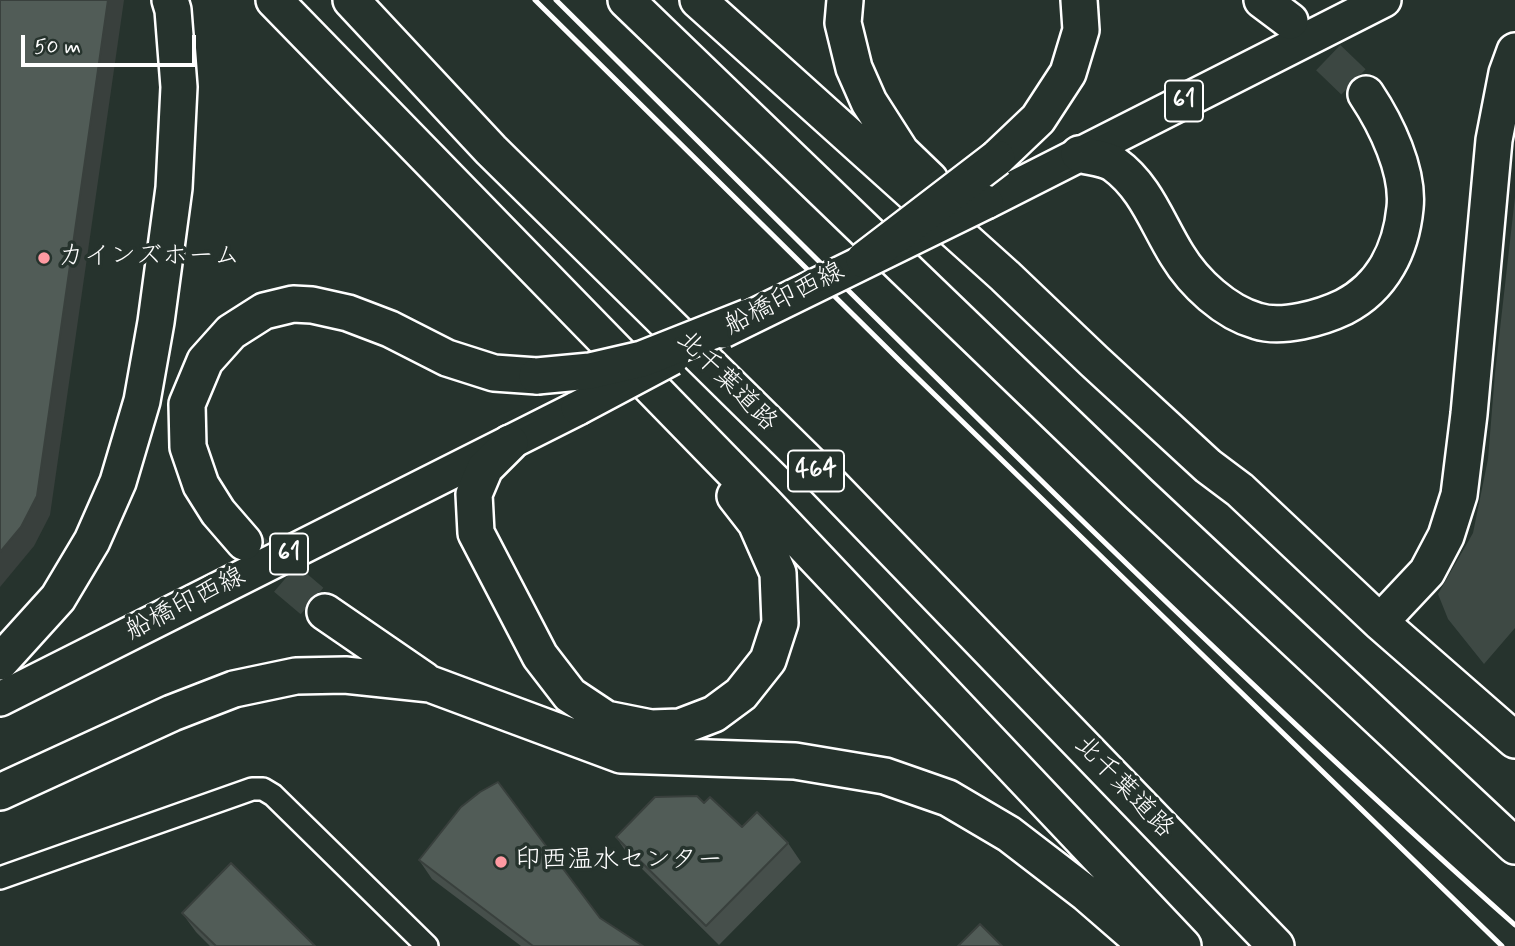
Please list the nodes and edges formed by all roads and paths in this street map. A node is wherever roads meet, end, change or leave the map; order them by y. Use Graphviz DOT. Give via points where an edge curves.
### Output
graph roads {
  1 [pos="170,0"];
  2 [pos="274,0"];
  3 [pos="351,0"];
  4 [pos="625,0"];
  5 [pos="698,0"];
  6 [pos="845,0"];
  7 [pos="1079,0"];
  8 [pos="1262,0"];
  9 [pos="1384,0"];
  10 [pos="1290,21"];
  11 [pos="1515,51"];
  12 [pos="1366,94"];
  13 [pos="1079,154"];
  14 [pos="450,182"];
  15 [pos="864,260"];
  16 [pos="748,317"];
  17 [pos="510,443"];
  18 [pos="1240,490"];
  19 [pos="244,542"];
  20 [pos="325,612"];
  21 [pos="1380,622"];
  22 [pos="0,662"];
  23 [pos="430,684"];
  24 [pos="0,699"];
  25 [pos="1515,740"];
  26 [pos="0,792"];
  27 [pos="1515,846"];
  28 [pos="0,878"];
  29 [pos="427,946"];
  30 [pos="1147,946"];
  31 [pos="1183,946"];
  32 [pos="1276,946"];
  1 -- 22 [label="highway" via="179,88 174,188 142,401 118,482 92,541 58,598"];
  2 -- 14 [label="highway, 464"];
  3 -- 32 [label="highway, 北千葉道路 / 464" via="491,150 820,474"];
  4 -- 27 [label="highway" via="1129,485"];
  5 -- 18 [label="highway" via="1208,466"];
  6 -- 18 [label="highway" via="843,23 854,68 869,102 901,152 1215,451"];
  7 -- 15 [label="highway, bridge" via="1081,30 1068,73 1038,120 997,158"];
  8 -- 10 [label="highway"];
  9 -- 13 [label="main road, 船橋印西線 / 61"];
  11 -- 21 [label="highway" via="1494,140 1459,495 1446,536 1427,572"];
  12 -- 13 [label="highway" via="1400,166 1406,198 1402,231 1375,284 1352,303 1302,321 1259,322 1231,310 1201,285 1177,256 1137,185 1112,162"];
  13 -- 15 [label="main road, 船橋印西線 / 61, bridge"];
  14 -- 17 [label="highway" via="506,254 718,474 756,523 778,573 780,623 768,660 741,694 714,714 680,727 651,728 607,719 570,695 540,656 476,533 474,494 485,468"];
  14 -- 31 [label="highway, 464" via="775,514"];
  15 -- 16 [label="main road, 船橋印西線 / 61, bridge"];
  16 -- 17 [label="main road, 船橋印西線 / 61, bridge"];
  16 -- 19 [label="highway, bridge" via="642,359 590,372 537,376 494,373 447,358 348,313 293,304 264,312 231,332 205,361 187,404 188,447 201,485"];
  17 -- 24 [label="main road, 船橋印西線 / 61"];
  18 -- 21 [label="highway"];
  20 -- 23 [label="highway"];
  21 -- 25 [label="highway"];
  23 -- 26 [label="highway" via="345,675 296,676 234,689"];
  23 -- 30 [label="highway" via="621,755 794,761 885,776 948,798 1009,834"];
  28 -- 29 [label="street" via="252,789 264,789"];
}
